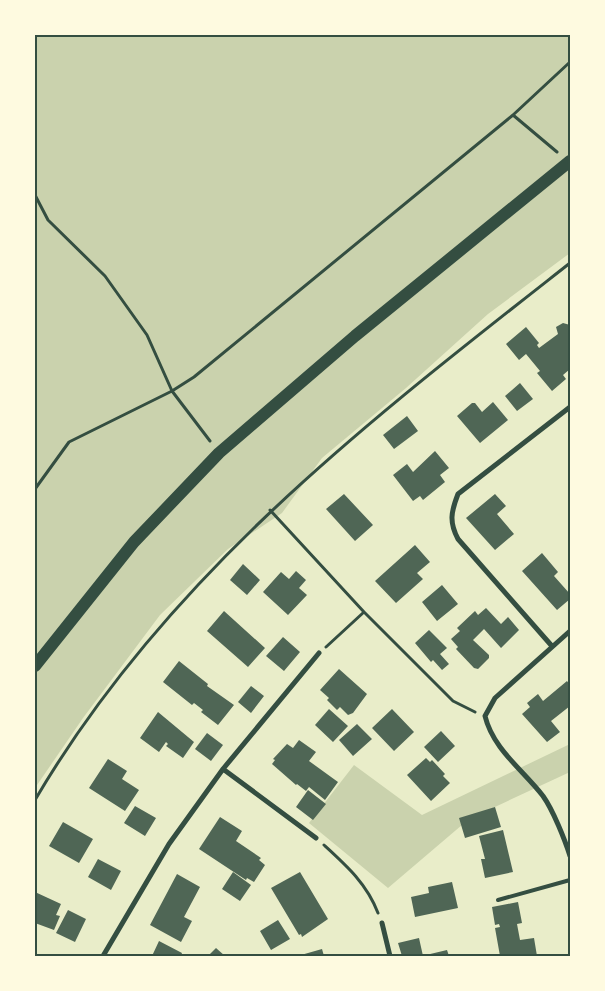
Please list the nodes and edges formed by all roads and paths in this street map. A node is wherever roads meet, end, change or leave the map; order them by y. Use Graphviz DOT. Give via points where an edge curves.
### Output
graph roads {
  1 [pos="570,62"];
  2 [pos="513,116"];
  3 [pos="569,161"];
  4 [pos="35,195"];
  5 [pos="570,263"];
  6 [pos="172,391"];
  7 [pos="570,407"];
  8 [pos="219,453"];
  9 [pos="35,489"];
  10 [pos="270,510"];
  11 [pos="364,612"];
  12 [pos="570,631"];
  13 [pos="551,645"];
  14 [pos="319,653"];
  15 [pos="35,666"];
  16 [pos="485,716"];
  17 [pos="223,769"];
  18 [pos="35,800"];
  19 [pos="316,838"];
  20 [pos="570,855"];
  21 [pos="570,880"];
  22 [pos="498,900"];
  23 [pos="382,923"];
  24 [pos="103,956"];
  25 [pos="390,956"];
  1 -- 2 [label="path"];
  2 -- 3 [label="path"];
  2 -- 6 [label="path"];
  3 -- 8 [label="main road" via="355,336"];
  4 -- 6 [label="path" via="48,220 105,276 147,335"];
  5 -- 10 [label="path" via="390,405"];
  6 -- 8 [label="path"];
  6 -- 9 [label="path" via="68,442"];
  7 -- 13 [label="street" via="458,494 451,512 451,526 458,539"];
  8 -- 15 [label="main road" via="134,542"];
  10 -- 11 [label="path"];
  10 -- 18 [label="path" via="210,570 152,636 97,708"];
  11 -- 14 [label="path"];
  11 -- 16 [label="path" via="453,701"];
  12 -- 13 [label="street"];
  13 -- 16 [label="street" via="495,698"];
  14 -- 17 [label="street"];
  16 -- 20 [label="street" via="498,745 544,798"];
  17 -- 19 [label="street"];
  17 -- 24 [label="street" via="169,844"];
  19 -- 23 [label="path" via="347,866 370,893"];
  21 -- 22 [label="lane"];
  23 -- 25 [label="street"];
}
